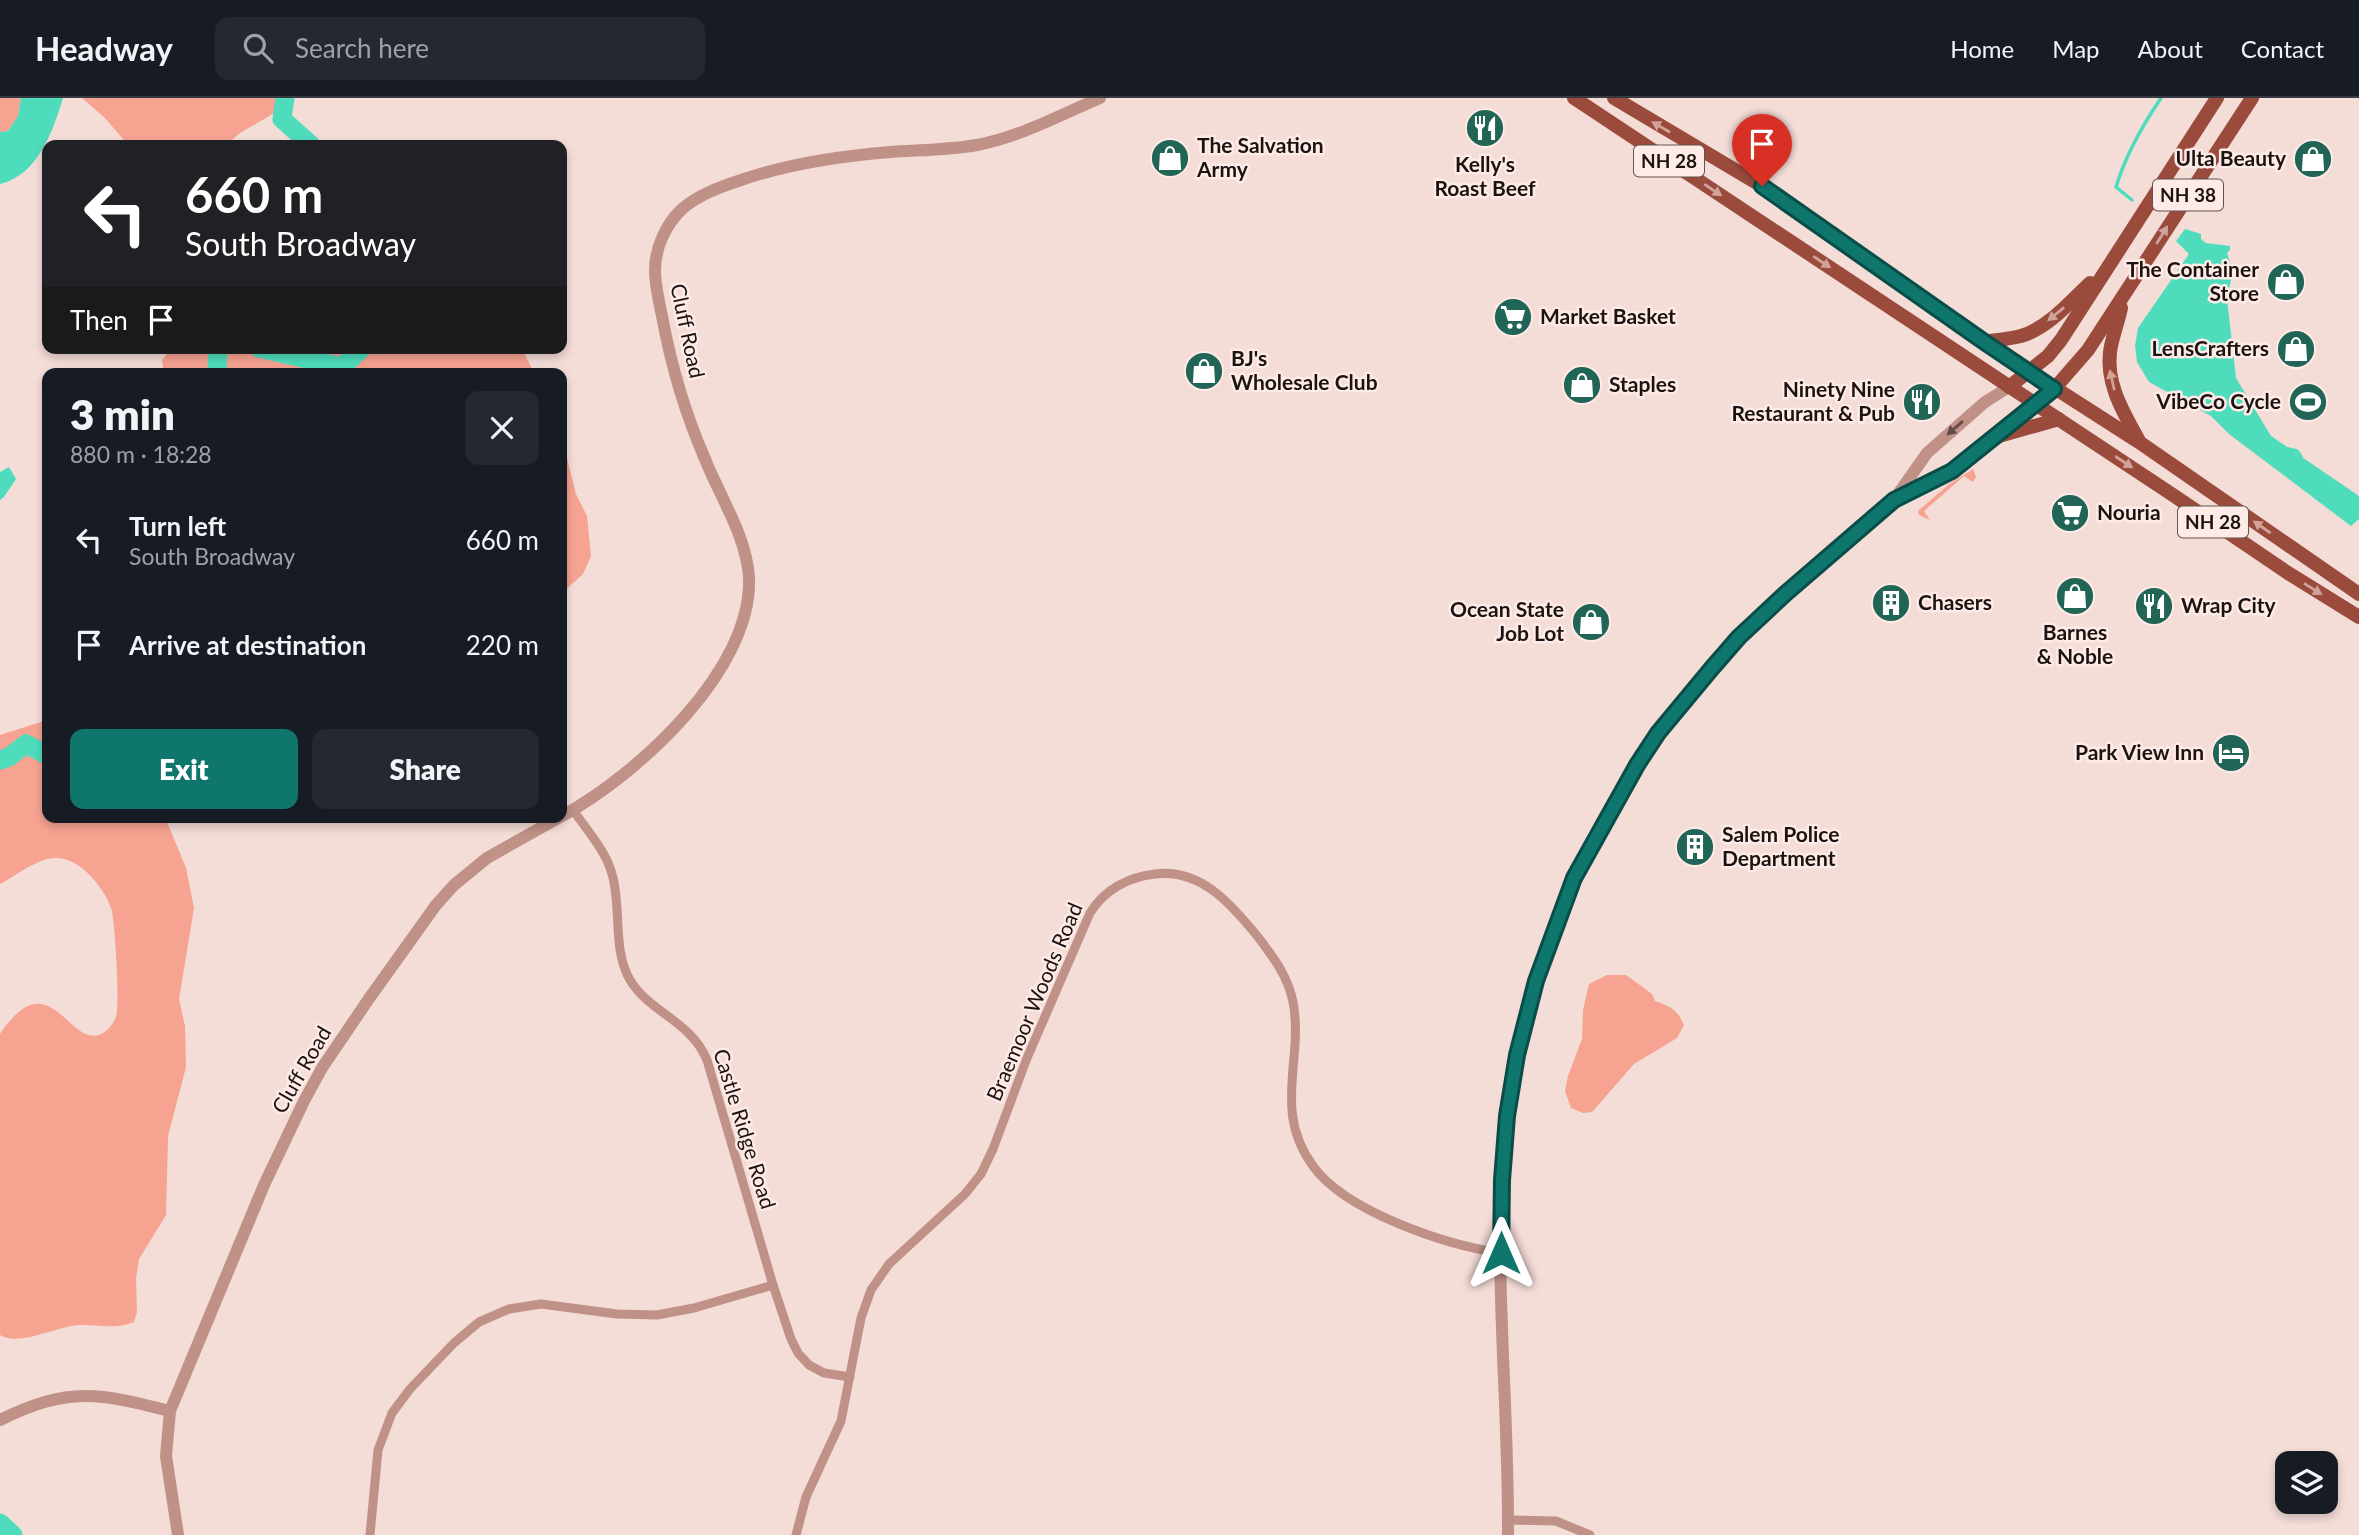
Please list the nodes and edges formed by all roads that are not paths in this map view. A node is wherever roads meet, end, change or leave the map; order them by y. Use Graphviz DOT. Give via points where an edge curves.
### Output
graph roads {
  1 [pos="1100,98"];
  2 [pos="1574,98"];
  3 [pos="1614,98"];
  4 [pos="2217,98"];
  5 [pos="2252,98"];
  6 [pos="2107,267"];
  7 [pos="2126,293"];
  8 [pos="1983,341"];
  9 [pos="2029,372"];
  10 [pos="2009,387"];
  11 [pos="2054,389"];
  12 [pos="2036,404"];
  13 [pos="2059,419"];
  14 [pos="1992,438"];
  15 [pos="2139,442"];
  16 [pos="1894,500"];
  17 [pos="2359,594"];
  18 [pos="2359,617"];
  19 [pos="567,813"];
  20 [pos="567,816"];
  21 [pos="549,823"];
  22 [pos="1501,1253"];
  23 [pos="773,1285"];
  24 [pos="850,1377"];
  25 [pos="170,1411"];
  26 [pos="0,1420"];
  27 [pos="1508,1520"];
  28 [pos="178,1535"];
  29 [pos="370,1535"];
  30 [pos="796,1535"];
  31 [pos="1508,1535"];
  32 [pos="1590,1535"];
  1 -- 19 [label="street, Cluff Road" via="1023,132 981,144 838,157 757,174 696,199 672,220 661,241 655,270 664,326 695,435 742,543 749,578 746,612 724,664 681,720 625,772"];
  2 -- 10 [label="main road, NH 28, one-way"];
  8 -- 3 [label="main road, NH 28, one-way" via="1762,186"];
  4 -- 6 [label="main road, NH 38"];
  7 -- 5 [label="main road, NH 38, one-way"];
  6 -- 8 [label="main road, one-way" via="2032,332"];
  6 -- 9 [label="main road, NH 38" via="2061,340"];
  7 -- 11 [label="main road, NH 38" via="2088,350"];
  15 -- 7 [label="main road, one-way" via="2110,374 2112,337"];
  8 -- 9 [label="main road, NH 28"];
  9 -- 10 [label="main road"];
  9 -- 11 [label="main road, NH 28"];
  10 -- 12 [label="main road, NH 28"];
  10 -- 16 [label="street, one-way" via="1984,402 1927,453"];
  11 -- 12 [label="main road"];
  11 -- 15 [label="main road, NH 28"];
  12 -- 13 [label="main road, NH 28"];
  12 -- 14 [label="street"];
  13 -- 14 [label="main road"];
  13 -- 18 [label="main road, NH 28, one-way"];
  14 -- 16 [label="street" via="1952,471"];
  17 -- 15 [label="main road, NH 28, one-way"];
  16 -- 22 [label="street" via="1739,637 1698,684 1658,733 1585,856 1560,910 1517,1055 1503,1148"];
  20 -- 23 [label="street, Castle Ridge Road" via="612,872 622,956 630,980 704,1050"];
  21 -- 25 [label="street, Cluff Road" via="487,858 454,884 342,1037 283,1142"];
  22 -- 24 [label="street, Braemoor Woods Road" via="1451,1242 1375,1213 1323,1179 1303,1150 1292,1116 1295,1015 1290,989 1277,962 1240,914 1210,887 1174,874 1145,875 1116,887 1090,913 987,1163 965,1194 901,1252 871,1290"];
  22 -- 27 [label="street"];
  23 -- 24 [label="street, Castle Ridge Road" via="798,1353 816,1370"];
  23 -- 29 [label="street" via="657,1315 541,1304 509,1309 479,1322 410,1389 389,1419 378,1450"];
  24 -- 30 [label="street, Braemoor Woods Road" via="841,1421 806,1497"];
  25 -- 26 [label="street" via="98,1395 75,1395 35,1404"];
  25 -- 28 [label="street, Cluff Road" via="166,1456"];
  27 -- 31 [label="street"];
  27 -- 32 [label="street" via="1556,1521"];
}
